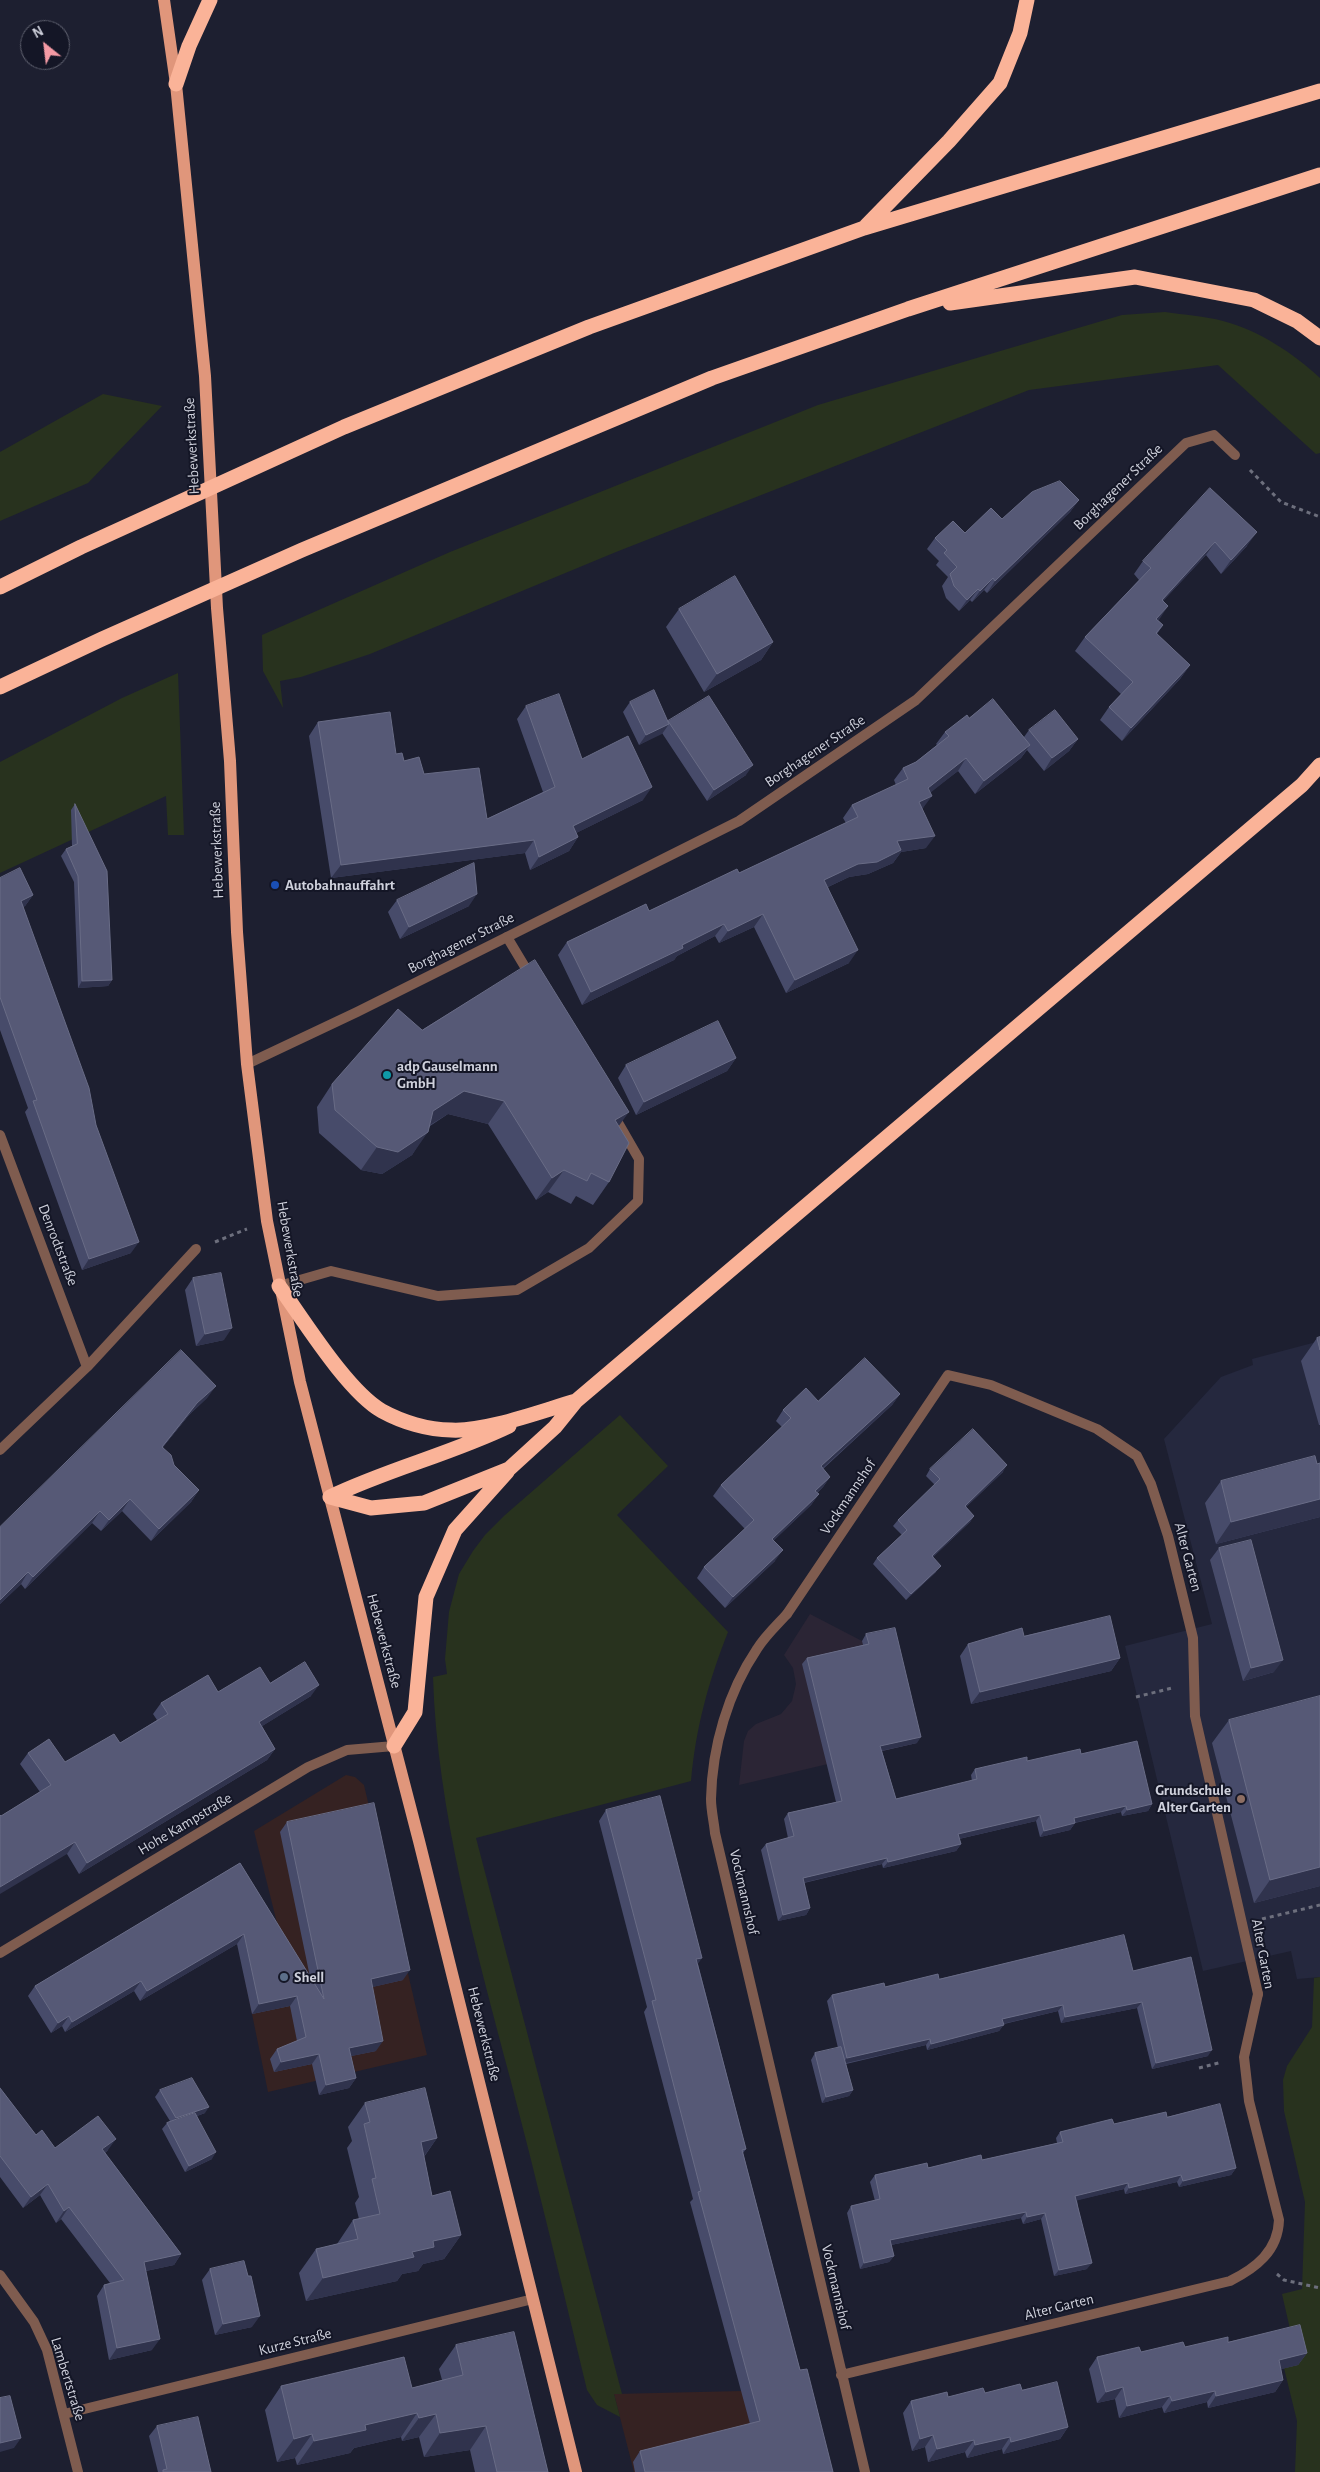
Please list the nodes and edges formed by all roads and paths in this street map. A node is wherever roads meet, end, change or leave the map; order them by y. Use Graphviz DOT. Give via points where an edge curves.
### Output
graph roads {
  1 [pos="164,0"];
  2 [pos="210,0"];
  3 [pos="1026,0"];
  4 [pos="176,84"];
  5 [pos="1320,91"];
  6 [pos="1320,175"];
  7 [pos="864,228"];
  8 [pos="908,309"];
  9 [pos="1320,338"];
  10 [pos="1236,455"];
  11 [pos="1320,517"];
  12 [pos="0,587"];
  13 [pos="0,687"];
  14 [pos="1320,765"];
  15 [pos="507,937"];
  16 [pos="536,985"];
  17 [pos="247,1064"];
  18 [pos="605,1101"];
  19 [pos="0,1135"];
  20 [pos="267,1221"];
  21 [pos="196,1249"];
  22 [pos="279,1286"];
  23 [pos="87,1367"];
  24 [pos="948,1375"];
  25 [pos="576,1401"];
  26 [pos="540,1412"];
  27 [pos="0,1450"];
  28 [pos="510,1468"];
  29 [pos="330,1497"];
  30 [pos="1194,1683"];
  31 [pos="1136,1697"];
  32 [pos="394,1746"];
  33 [pos="1320,1905"];
  34 [pos="1242,1924"];
  35 [pos="0,1953"];
  36 [pos="1262,2260"];
  37 [pos="0,2275"];
  38 [pos="1320,2288"];
  39 [pos="533,2299"];
  40 [pos="841,2374"];
  41 [pos="64,2414"];
  42 [pos="78,2472"];
  43 [pos="576,2472"];
  44 [pos="865,2472"];
  1 -- 4 [label="main road, Hebewerkstraße"];
  2 -- 4 [label="highway"];
  3 -- 7 [label="highway" via="1020,33 1000,83"];
  4 -- 17 [label="main road, Hebewerkstraße" via="205,376"];
  5 -- 7 [label="highway"];
  6 -- 8 [label="highway"];
  7 -- 12 [label="highway" via="589,327 344,427"];
  8 -- 9 [label="highway" via="1135,277 1254,300 1297,321"];
  8 -- 13 [label="highway" via="712,378 302,550"];
  10 -- 11 [label="path" via="1281,502"];
  10 -- 15 [label="street, Borghagener Straße" via="1214,435 1186,444 916,700 738,821"];
  14 -- 25 [label="highway" via="1294,792"];
  15 -- 16 [label="street"];
  15 -- 17 [label="street, Borghagener Straße"];
  17 -- 20 [label="main road, Hebewerkstraße"];
  18 -- 22 [label="street" via="639,1159 638,1201 589,1248 516,1290 438,1296 331,1270"];
  19 -- 23 [label="street, Denrodtstraße"];
  20 -- 21 [label="path"];
  20 -- 22 [label="main road, Hebewerkstraße"];
  21 -- 23 [label="street"];
  22 -- 26 [label="highway" via="326,1352 365,1399 382,1411 411,1424 451,1430 485,1426"];
  22 -- 29 [label="main road, Hebewerkstraße"];
  23 -- 27 [label="street"];
  24 -- 30 [label="street, Alter Garten" via="991,1385 1097,1429 1137,1456 1151,1484 1168,1536 1193,1638"];
  24 -- 40 [label="street, Vockmannshof" via="787,1614 757,1648 739,1678 724,1717 711,1800 715,1834"];
  25 -- 26 [label="highway"];
  25 -- 28 [label="highway" via="555,1428"];
  26 -- 29 [label="highway" via="475,1443 362,1481"];
  28 -- 29 [label="highway" via="424,1503 370,1508"];
  28 -- 32 [label="highway" via="455,1530 426,1596 415,1712"];
  29 -- 32 [label="main road, Hebewerkstraße"];
  30 -- 31 [label="path"];
  30 -- 34 [label="street, Alter Garten" via="1195,1716"];
  32 -- 35 [label="street, Hohe Kampstraße" via="347,1750 308,1767"];
  32 -- 39 [label="main road, Hebewerkstraße"];
  33 -- 34 [label="path"];
  34 -- 36 [label="street, Alter Garten" via="1258,1994 1244,2057 1249,2101 1280,2220 1279,2232"];
  36 -- 38 [label="path" via="1284,2280"];
  36 -- 40 [label="street, Alter Garten" via="1230,2281"];
  37 -- 41 [label="street, Lambertstraße" via="34,2322 47,2350"];
  39 -- 41 [label="street, Kurze Straße"];
  39 -- 43 [label="main road, Hebewerkstraße"];
  40 -- 44 [label="street, Vockmannshof"];
  41 -- 42 [label="street, Lambertstraße"];
}
